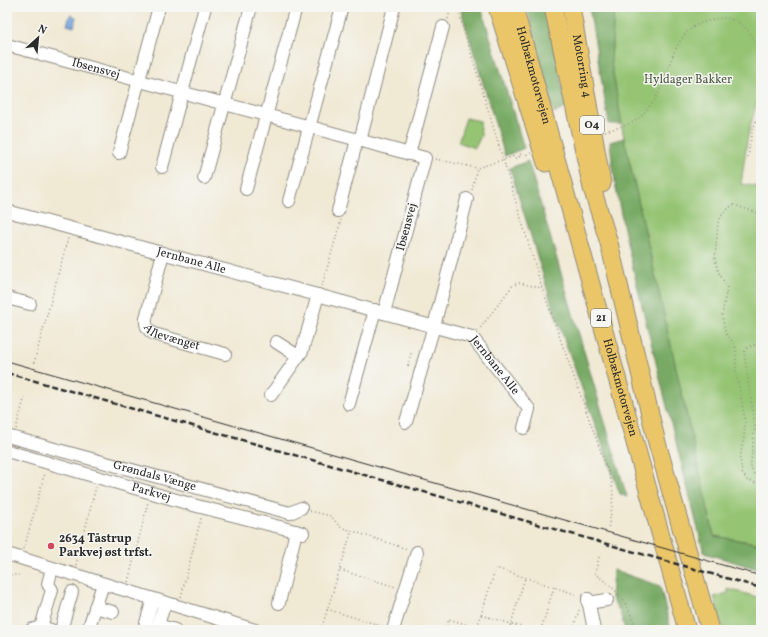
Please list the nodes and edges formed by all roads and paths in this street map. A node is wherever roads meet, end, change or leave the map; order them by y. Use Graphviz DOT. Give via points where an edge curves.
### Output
graph roads {
  1 [pos="159,7"];
  2 [pos="251,7"];
  3 [pos="296,7"];
  4 [pos="342,7"];
  5 [pos="394,7"];
  6 [pos="457,7"];
  7 [pos="497,7"];
  8 [pos="514,7"];
  9 [pos="553,7"];
  10 [pos="571,7"];
  11 [pos="204,11"];
  12 [pos="443,27"];
  13 [pos="7,45"];
  14 [pos="761,67"];
  15 [pos="139,81"];
  16 [pos="182,93"];
  17 [pos="224,104"];
  18 [pos="761,107"];
  19 [pos="267,116"];
  20 [pos="309,127"];
  21 [pos="602,132"];
  22 [pos="358,140"];
  23 [pos="119,153"];
  24 [pos="408,154"];
  25 [pos="521,154"];
  26 [pos="526,155"];
  27 [pos="748,157"];
  28 [pos="426,158"];
  29 [pos="504,161"];
  30 [pos="162,167"];
  31 [pos="477,168"];
  32 [pos="204,178"];
  33 [pos="246,189"];
  34 [pos="467,199"];
  35 [pos="289,201"];
  36 [pos="339,208"];
  37 [pos="8,214"];
  38 [pos="761,214"];
  39 [pos="71,228"];
  40 [pos="609,243"];
  41 [pos="582,252"];
  42 [pos="163,253"];
  43 [pos="542,288"];
  44 [pos="319,295"];
  45 [pos="7,298"];
  46 [pos="30,304"];
  47 [pos="380,311"];
  48 [pos="434,326"];
  49 [pos="474,338"];
  50 [pos="276,342"];
  51 [pos="761,344"];
  52 [pos="411,353"];
  53 [pos="225,354"];
  54 [pos="298,356"];
  55 [pos="34,363"];
  56 [pos="408,366"];
  57 [pos="271,395"];
  58 [pos="349,404"];
  59 [pos="406,422"];
  60 [pos="524,428"];
  61 [pos="7,436"];
  62 [pos="7,451"];
  63 [pos="47,462"];
  64 [pos="754,474"];
  65 [pos="99,478"];
  66 [pos="761,485"];
  67 [pos="151,493"];
  68 [pos="203,508"];
  69 [pos="301,508"];
  70 [pos="608,529"];
  71 [pos="352,530"];
  72 [pos="417,552"];
  73 [pos="7,554"];
  74 [pos="599,557"];
  75 [pos="22,559"];
  76 [pos="52,568"];
  77 [pos="340,569"];
  78 [pos="7,573"];
  79 [pos="19,575"];
  80 [pos="74,575"];
  81 [pos="525,578"];
  82 [pos="103,584"];
  83 [pos="554,587"];
  84 [pos="406,590"];
  85 [pos="126,591"];
  86 [pos="72,592"];
  87 [pos="606,600"];
  88 [pos="159,601"];
  89 [pos="279,603"];
  90 [pos="585,604"];
  91 [pos="95,607"];
  92 [pos="179,607"];
  93 [pos="327,610"];
  94 [pos="113,612"];
  95 [pos="481,615"];
  96 [pos="511,623"];
  97 [pos="148,625"];
  98 [pos="41,629"];
  99 [pos="477,629"];
  100 [pos="61,630"];
  101 [pos="88,630"];
  102 [pos="175,630"];
  103 [pos="254,630"];
  104 [pos="321,630"];
  105 [pos="393,630"];
  106 [pos="446,630"];
  107 [pos="484,630"];
  108 [pos="509,630"];
  109 [pos="532,630"];
  110 [pos="541,630"];
  111 [pos="573,630"];
  112 [pos="594,630"];
  113 [pos="636,630"];
  114 [pos="687,630"];
  115 [pos="710,630"];
  1 -- 15 [label="street"];
  2 -- 17 [label="street"];
  3 -- 19 [label="street"];
  4 -- 20 [label="street"];
  5 -- 22 [label="street"];
  6 -- 29 [label="path"];
  7 -- 41 [label="highway" via="558,200"];
  8 -- 41 [label="highway, Holbækmotorvejen / 21"];
  9 -- 40 [label="highway, Holbækmotorvejen / 21" via="592,188"];
  10 -- 40 [label="highway, Motorring 4 / O4" via="602,185"];
  11 -- 16 [label="street"];
  12 -- 24 [label="street"];
  13 -- 15 [label="street, Ibsensvej"];
  14 -- 21 [label="path" via="755,41 743,25 731,19 705,21 690,30 680,41 659,92 642,116 629,124"];
  15 -- 16 [label="street, Ibsensvej"];
  15 -- 23 [label="street"];
  16 -- 17 [label="street, Ibsensvej"];
  16 -- 30 [label="street"];
  17 -- 19 [label="street, Ibsensvej"];
  17 -- 32 [label="street"];
  18 -- 27 [label="path" via="752,132"];
  19 -- 20 [label="street, Ibsensvej"];
  19 -- 33 [label="street"];
  20 -- 22 [label="street, Ibsensvej"];
  20 -- 35 [label="street"];
  22 -- 24 [label="street, Ibsensvej"];
  22 -- 36 [label="street"];
  24 -- 28 [label="street, Ibsensvej"];
  25 -- 29 [label="path"];
  26 -- 29 [label="path"];
  28 -- 31 [label="path"];
  28 -- 47 [label="street, Ibsensvej"];
  29 -- 31 [label="path"];
  29 -- 43 [label="path"];
  31 -- 34 [label="path" via="470,198"];
  34 -- 48 [label="street"];
  36 -- 44 [label="path" via="341,219"];
  37 -- 39 [label="street, Jernbane Alle"];
  38 -- 66 [label="path" via="734,205 725,212 717,226 715,259 727,287 722,315 725,332 736,350 736,374 745,422 740,457 742,473 747,480"];
  39 -- 42 [label="street, Jernbane Alle"];
  39 -- 55 [label="path"];
  40 -- 115 [label="highway, Holbækmotorvejen / 21" via="656,439"];
  41 -- 114 [label="highway, Holbækmotorvejen / 21"];
  42 -- 44 [label="street, Jernbane Alle"];
  42 -- 53 [label="street, Allevænget" via="146,318 146,327 154,334"];
  43 -- 49 [label="path" via="519,283 513,286"];
  43 -- 70 [label="path" via="611,480 614,491"];
  44 -- 47 [label="street, Jernbane Alle"];
  44 -- 54 [label="street" via="302,351"];
  45 -- 46 [label="street"];
  47 -- 48 [label="street, Jernbane Alle"];
  47 -- 58 [label="street"];
  48 -- 49 [label="street, Jernbane Alle"];
  48 -- 59 [label="street"];
  49 -- 60 [label="street, Jernbane Alle" via="529,409"];
  50 -- 54 [label="street"];
  51 -- 64 [label="path" via="744,350 755,426 751,462"];
  52 -- 56 [label="path"];
  54 -- 57 [label="street"];
  61 -- 69 [label="street, Grøndals Vænge" via="290,513"];
  62 -- 63 [label="street, Parkvej"];
  63 -- 65 [label="street, Parkvej"];
  63 -- 75 [label="path"];
  65 -- 67 [label="street, Parkvej"];
  65 -- 80 [label="path"];
  67 -- 68 [label="street, Parkvej"];
  67 -- 85 [label="path"];
  68 -- 89 [label="street, Parkvej" via="300,532"];
  68 -- 92 [label="path"];
  69 -- 71 [label="path" via="331,516 340,526"];
  71 -- 72 [label="path"];
  71 -- 77 [label="path"];
  72 -- 84 [label="street"];
  73 -- 75 [label="street"];
  74 -- 113 [label="path" via="595,574 612,586 624,600"];
  75 -- 76 [label="street"];
  76 -- 80 [label="street"];
  76 -- 98 [label="street" via="48,584 52,590"];
  77 -- 84 [label="path"];
  77 -- 93 [label="path"];
  78 -- 79 [label="path"];
  80 -- 82 [label="street"];
  81 -- 83 [label="path"];
  81 -- 95 [label="path" via="496,568"];
  81 -- 96 [label="path"];
  82 -- 85 [label="street"];
  82 -- 91 [label="street"];
  83 -- 90 [label="path"];
  83 -- 110 [label="path"];
  84 -- 105 [label="street"];
  85 -- 88 [label="street"];
  86 -- 100 [label="street"];
  87 -- 90 [label="street"];
  88 -- 92 [label="street"];
  88 -- 97 [label="street"];
  90 -- 111 [label="path"];
  90 -- 112 [label="street"];
  91 -- 94 [label="street"];
  91 -- 101 [label="street"];
  92 -- 103 [label="street"];
  93 -- 104 [label="path"];
  93 -- 105 [label="path"];
  95 -- 96 [label="path"];
  95 -- 99 [label="path"];
  96 -- 108 [label="path"];
  96 -- 109 [label="path"];
  97 -- 102 [label="street"];
  99 -- 106 [label="path" via="450,620"];
  99 -- 107 [label="path"];
}
